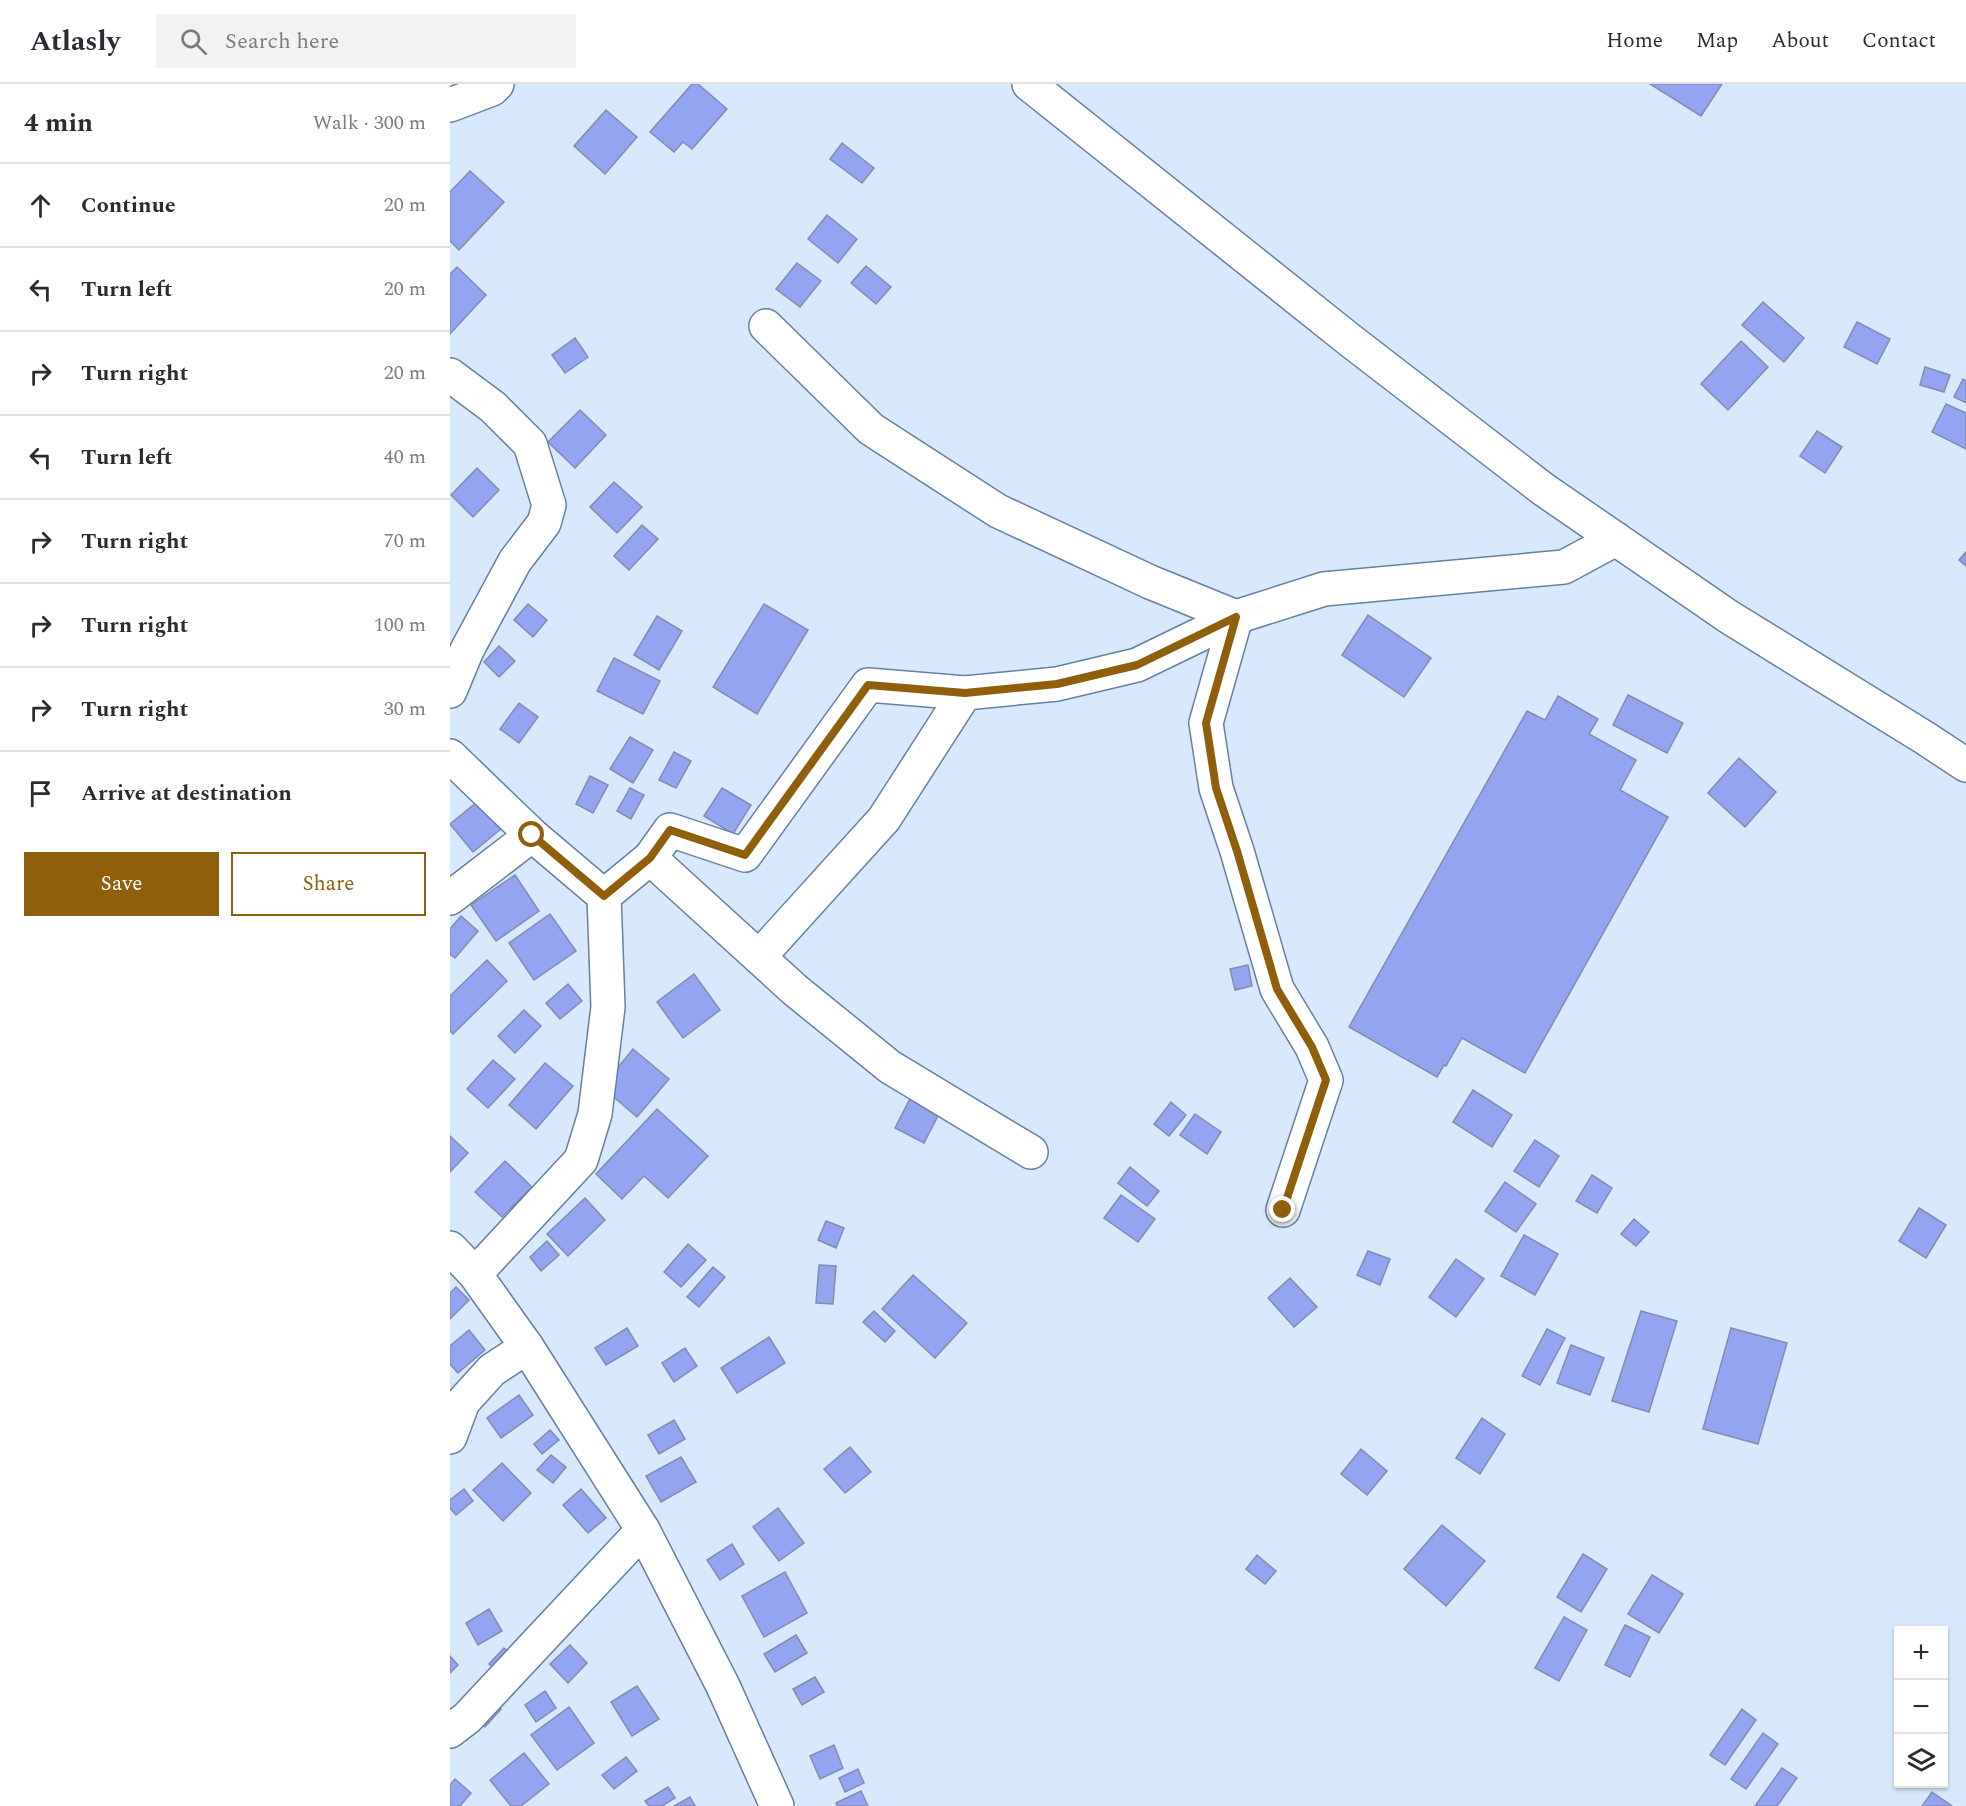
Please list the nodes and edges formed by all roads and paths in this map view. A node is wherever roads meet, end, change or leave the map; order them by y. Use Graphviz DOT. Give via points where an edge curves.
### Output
graph roads {
  1 [pos="497,84"];
  2 [pos="1029,84"];
  3 [pos="450,105"];
  4 [pos="766,326"];
  5 [pos="450,375"];
  6 [pos="1616,539"];
  7 [pos="1236,617"];
  8 [pos="450,691"];
  9 [pos="965,693"];
  10 [pos="450,756"];
  11 [pos="1966,765"];
  12 [pos="532,835"];
  13 [pos="650,858"];
  14 [pos="604,896"];
  15 [pos="450,898"];
  16 [pos="759,957"];
  17 [pos="1031,1152"];
  18 [pos="1283,1210"];
  19 [pos="450,1248"];
  20 [pos="475,1274"];
  21 [pos="527,1347"];
  22 [pos="450,1437"];
  23 [pos="643,1530"];
  24 [pos="450,1731"];
  25 [pos="777,1806"];
  1 -- 3 [label="street"];
  2 -- 6 [label="street" via="1351,341 1543,489"];
  4 -- 7 [label="street" via="871,429 998,511 1150,582"];
  5 -- 8 [label="street" via="493,407 530,444 549,505 544,523 515,561 467,650"];
  6 -- 7 [label="street" via="1564,567 1324,589"];
  6 -- 11 [label="street" via="1729,617"];
  7 -- 9 [label="street" via="1137,665 1057,684"];
  7 -- 18 [label="street" via="1206,723 1216,788 1277,989 1312,1047 1326,1080"];
  9 -- 13 [label="street" via="868,685 745,855 670,830"];
  9 -- 16 [label="street" via="884,819"];
  10 -- 12 [label="street"];
  12 -- 14 [label="street"];
  12 -- 15 [label="street"];
  13 -- 14 [label="street"];
  13 -- 16 [label="street"];
  14 -- 20 [label="street" via="608,1007 595,1114 581,1160"];
  16 -- 17 [label="street" via="890,1067"];
  19 -- 20 [label="street"];
  20 -- 21 [label="street"];
  21 -- 22 [label="street" via="492,1370 463,1402"];
  21 -- 23 [label="street"];
  23 -- 24 [label="street" via="467,1718"];
  23 -- 25 [label="street" via="723,1686"];
}
